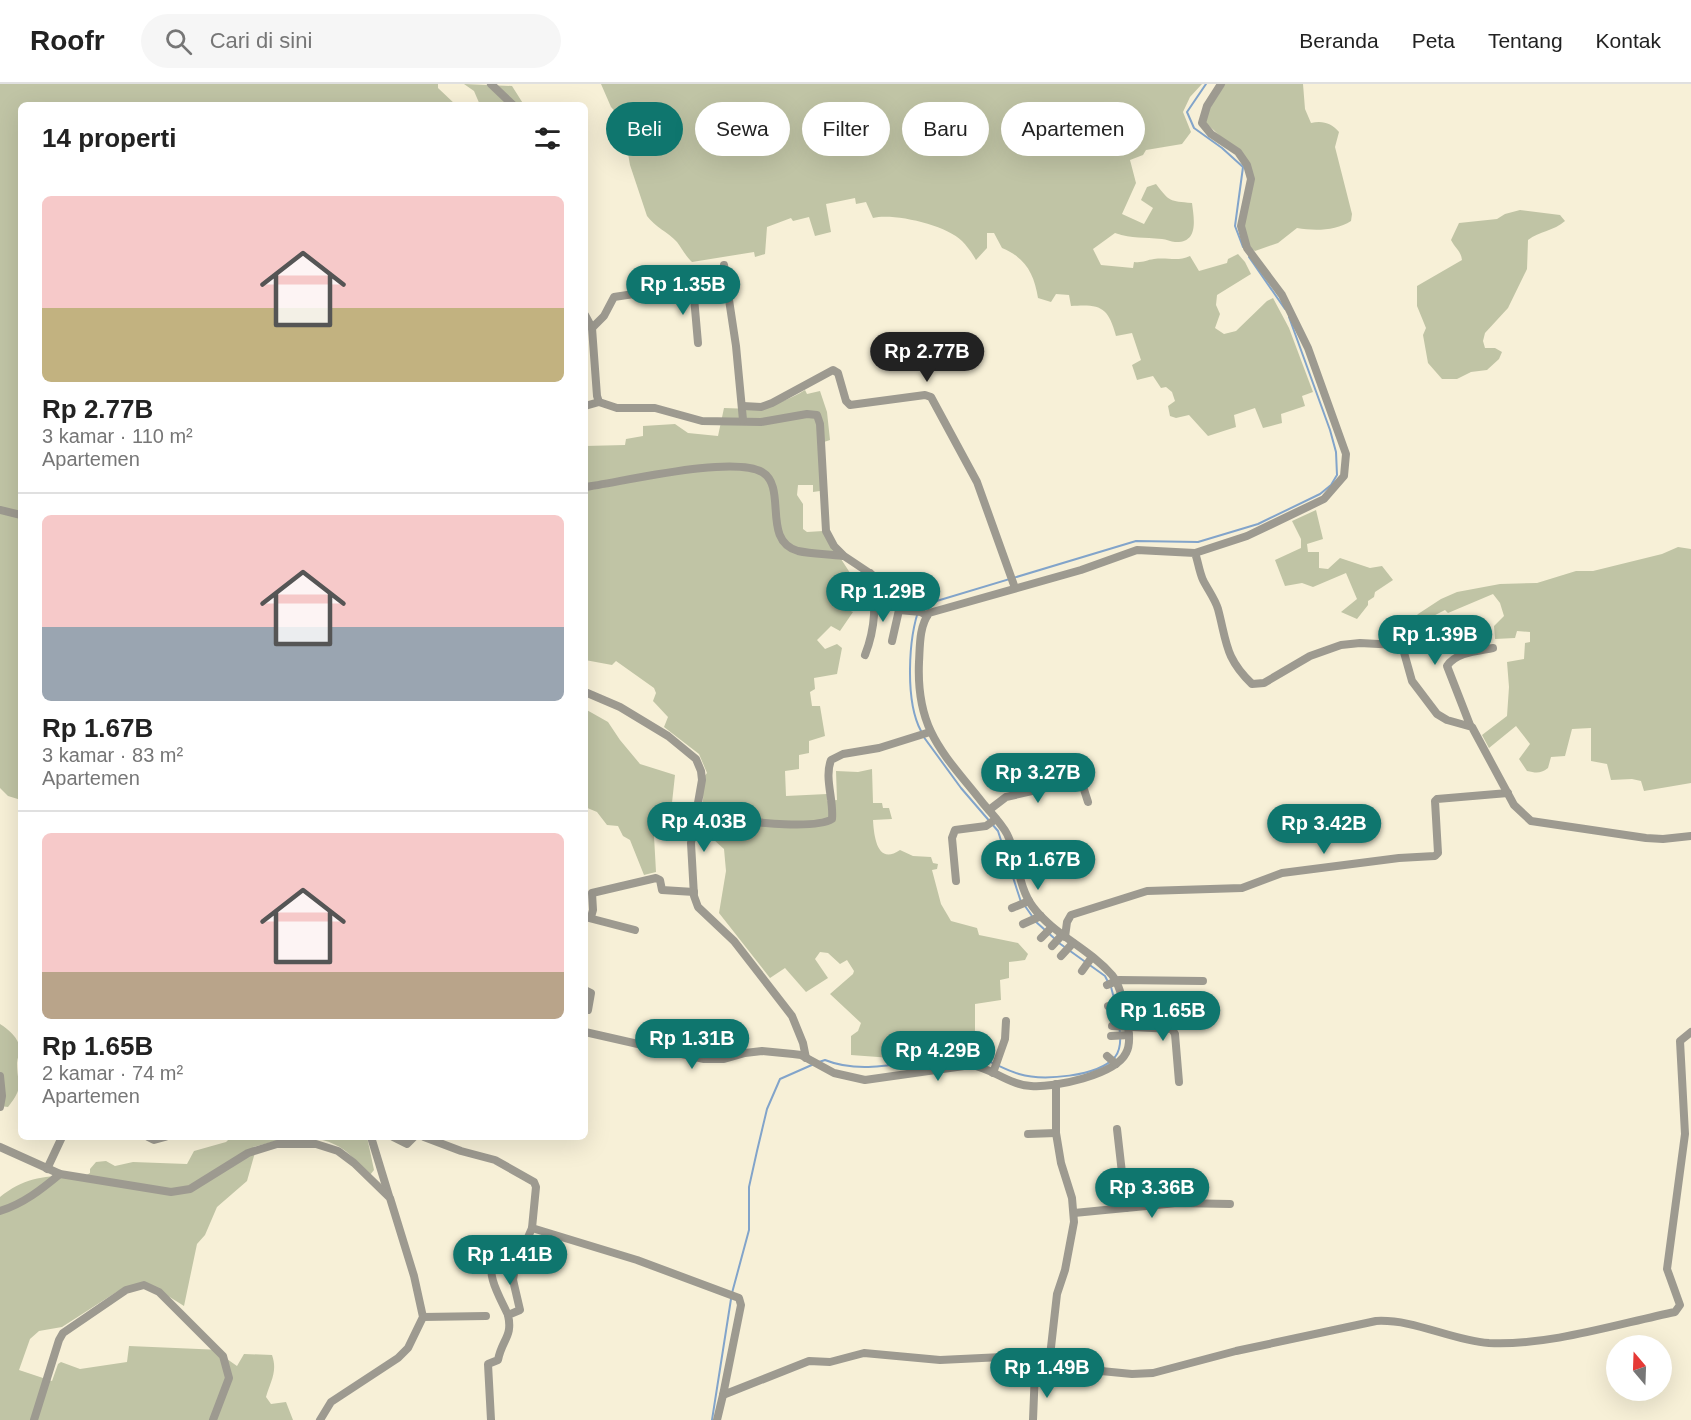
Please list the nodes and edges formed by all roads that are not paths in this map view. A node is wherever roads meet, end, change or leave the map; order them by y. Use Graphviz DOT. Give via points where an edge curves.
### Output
graph roads {
  1 [pos="490,84"];
  2 [pos="1221,84"];
  3 [pos="510,102"];
  4 [pos="724,265"];
  5 [pos="726,280"];
  6 [pos="693,286"];
  7 [pos="588,321"];
  8 [pos="592,328"];
  9 [pos="698,343"];
  10 [pos="599,402"];
  11 [pos="588,405"];
  12 [pos="743,406"];
  13 [pos="742,420"];
  14 [pos="588,487"];
  15 [pos="0,510"];
  16 [pos="18,514"];
  17 [pos="1195,553"];
  18 [pos="844,556"];
  19 [pos="870,573"];
  20 [pos="1014,587"];
  21 [pos="899,610"];
  22 [pos="924,614"];
  23 [pos="892,642"];
  24 [pos="1493,648"];
  25 [pos="865,655"];
  26 [pos="588,693"];
  27 [pos="1470,726"];
  28 [pos="923,734"];
  29 [pos="1508,793"];
  30 [pos="1088,802"];
  31 [pos="989,810"];
  32 [pos="695,816"];
  33 [pos="991,822"];
  34 [pos="1691,836"];
  35 [pos="1011,858"];
  36 [pos="997,861"];
  37 [pos="956,881"];
  38 [pos="694,892"];
  39 [pos="588,917"];
  40 [pos="1038,917"];
  41 [pos="1025,924"];
  42 [pos="635,930"];
  43 [pos="1058,940"];
  44 [pos="1116,980"];
  45 [pos="1203,981"];
  46 [pos="1107,984"];
  47 [pos="588,992"];
  48 [pos="588,1010"];
  49 [pos="1006,1021"];
  50 [pos="1119,1031"];
  51 [pos="1691,1032"];
  52 [pos="588,1033"];
  53 [pos="808,1060"];
  54 [pos="995,1067"];
  55 [pos="0,1076"];
  56 [pos="1179,1082"];
  57 [pos="1056,1084"];
  58 [pos="0,1107"];
  59 [pos="1118,1129"];
  60 [pos="1056,1133"];
  61 [pos="1028,1134"];
  62 [pos="61,1140"];
  63 [pos="372,1140"];
  64 [pos="432,1140"];
  65 [pos="0,1147"];
  66 [pos="47,1169"];
  67 [pos="60,1174"];
  68 [pos="390,1198"];
  69 [pos="1230,1204"];
  70 [pos="1126,1208"];
  71 [pos="0,1211"];
  72 [pos="1074,1214"];
  73 [pos="532,1228"];
  74 [pos="494,1256"];
  75 [pos="507,1315"];
  76 [pos="486,1316"];
  77 [pos="423,1317"];
  78 [pos="1045,1365"];
  79 [pos="723,1395"];
  80 [pos="34,1420"];
  81 [pos="213,1420"];
  82 [pos="320,1420"];
  83 [pos="491,1420"];
  84 [pos="717,1420"];
  85 [pos="1034,1420"];
  1 -- 3 [label="street"];
  2 -- 17 [label="street" via="1202,123 1238,152 1247,165 1251,179 1241,226 1247,248 1282,295 1304,338 1346,454 1344,476 1324,499 1246,536"];
  4 -- 5 [label="street"];
  5 -- 6 [label="street"];
  5 -- 12 [label="street"];
  6 -- 8 [label="street" via="614,297"];
  6 -- 9 [label="street"];
  7 -- 8 [label="street"];
  8 -- 10 [label="street"];
  10 -- 11 [label="street"];
  10 -- 13 [label="street" via="617,408 655,408 702,421"];
  12 -- 13 [label="street"];
  12 -- 20 [label="street" via="772,403 833,370 838,373 850,405 931,397 977,482"];
  13 -- 18 [label="street" via="761,422 807,414 819,418 826,531"];
  14 -- 18 [label="street" via="708,467 760,471 769,478 773,489 777,527 785,542 796,550"];
  15 -- 16 [label="street"];
  17 -- 20 [label="street" via="1137,550 1081,570"];
  17 -- 27 [label="street" via="1217,609 1229,655 1252,684 1264,683 1310,656 1341,645 1397,645 1403,649 1412,681 1437,714"];
  18 -- 19 [label="street"];
  19 -- 21 [label="street" via="880,580"];
  19 -- 25 [label="street" via="875,615"];
  20 -- 22 [label="street"];
  21 -- 22 [label="street"];
  21 -- 23 [label="street"];
  22 -- 28 [label="street" via="918,678"];
  24 -- 27 [label="street" via="1464,653 1449,662"];
  26 -- 32 [label="street" via="633,714 696,759 702,780"];
  27 -- 29 [label="street"];
  28 -- 31 [label="street" via="935,742"];
  28 -- 32 [label="street" via="831,760 829,821 809,825"];
  29 -- 34 [label="street" via="1518,811 1539,824 1663,840"];
  29 -- 43 [label="street" via="1437,798 1436,856 1282,873 1242,888 1147,891 1071,915"];
  30 -- 31 [label="street" via="1079,780 1006,797"];
  31 -- 33 [label="street"];
  32 -- 38 [label="street" via="691,843"];
  33 -- 35 [label="street" via="1008,835"];
  33 -- 37 [label="street" via="958,828 953,833"];
  35 -- 36 [label="street"];
  35 -- 40 [label="street" via="1020,905"];
  38 -- 39 [label="street" via="662,890 658,878 634,883 592,893 593,910"];
  38 -- 53 [label="street" via="698,907 734,941 792,1016"];
  39 -- 42 [label="street"];
  40 -- 41 [label="street"];
  40 -- 43 [label="street" via="1045,933"];
  43 -- 44 [label="street" via="1087,964"];
  44 -- 45 [label="street"];
  44 -- 46 [label="street"];
  44 -- 50 [label="street" via="1114,1004"];
  47 -- 48 [label="street"];
  49 -- 54 [label="street" via="1005,1039"];
  50 -- 56 [label="street" via="1174,1031"];
  50 -- 57 [label="street" via="1128,1051"];
  51 -- 78 [label="street" via="1680,1041 1685,1134 1667,1269 1680,1305 1675,1312 1540,1340 1490,1343 1394,1320 1376,1320 1153,1373"];
  52 -- 53 [label="street" via="704,1059 762,1051"];
  53 -- 54 [label="street" via="821,1068 865,1080 906,1076 957,1057 979,1066"];
  54 -- 57 [label="street" via="1028,1086"];
  55 -- 58 [label="street"];
  57 -- 60 [label="street"];
  59 -- 70 [label="street"];
  60 -- 61 [label="street"];
  60 -- 72 [label="street"];
  62 -- 66 [label="street"];
  63 -- 68 [label="street"];
  64 -- 73 [label="street" via="495,1160 534,1182"];
  65 -- 66 [label="street"];
  66 -- 67 [label="street"];
  67 -- 68 [label="street" via="182,1192 262,1147 316,1144 338,1151"];
  67 -- 71 [label="street"];
  68 -- 77 [label="street"];
  69 -- 70 [label="street"];
  70 -- 72 [label="street"];
  72 -- 78 [label="street"];
  73 -- 75 [label="street" via="513,1280 520,1310"];
  73 -- 79 [label="street" via="627,1256 739,1298 741,1305"];
  74 -- 75 [label="street" via="490,1273"];
  75 -- 83 [label="street" via="509,1333 498,1360 488,1364"];
  76 -- 77 [label="street"];
  77 -- 82 [label="street" via="408,1348 398,1358 331,1402"];
  78 -- 79 [label="street" via="1021,1356 940,1360 864,1353 830,1362 808,1361"];
  78 -- 85 [label="street" via="1035,1370"];
  79 -- 84 [label="street"];
  80 -- 81 [label="street" via="63,1333 126,1290 144,1285 159,1292 223,1356 229,1378"];
}
